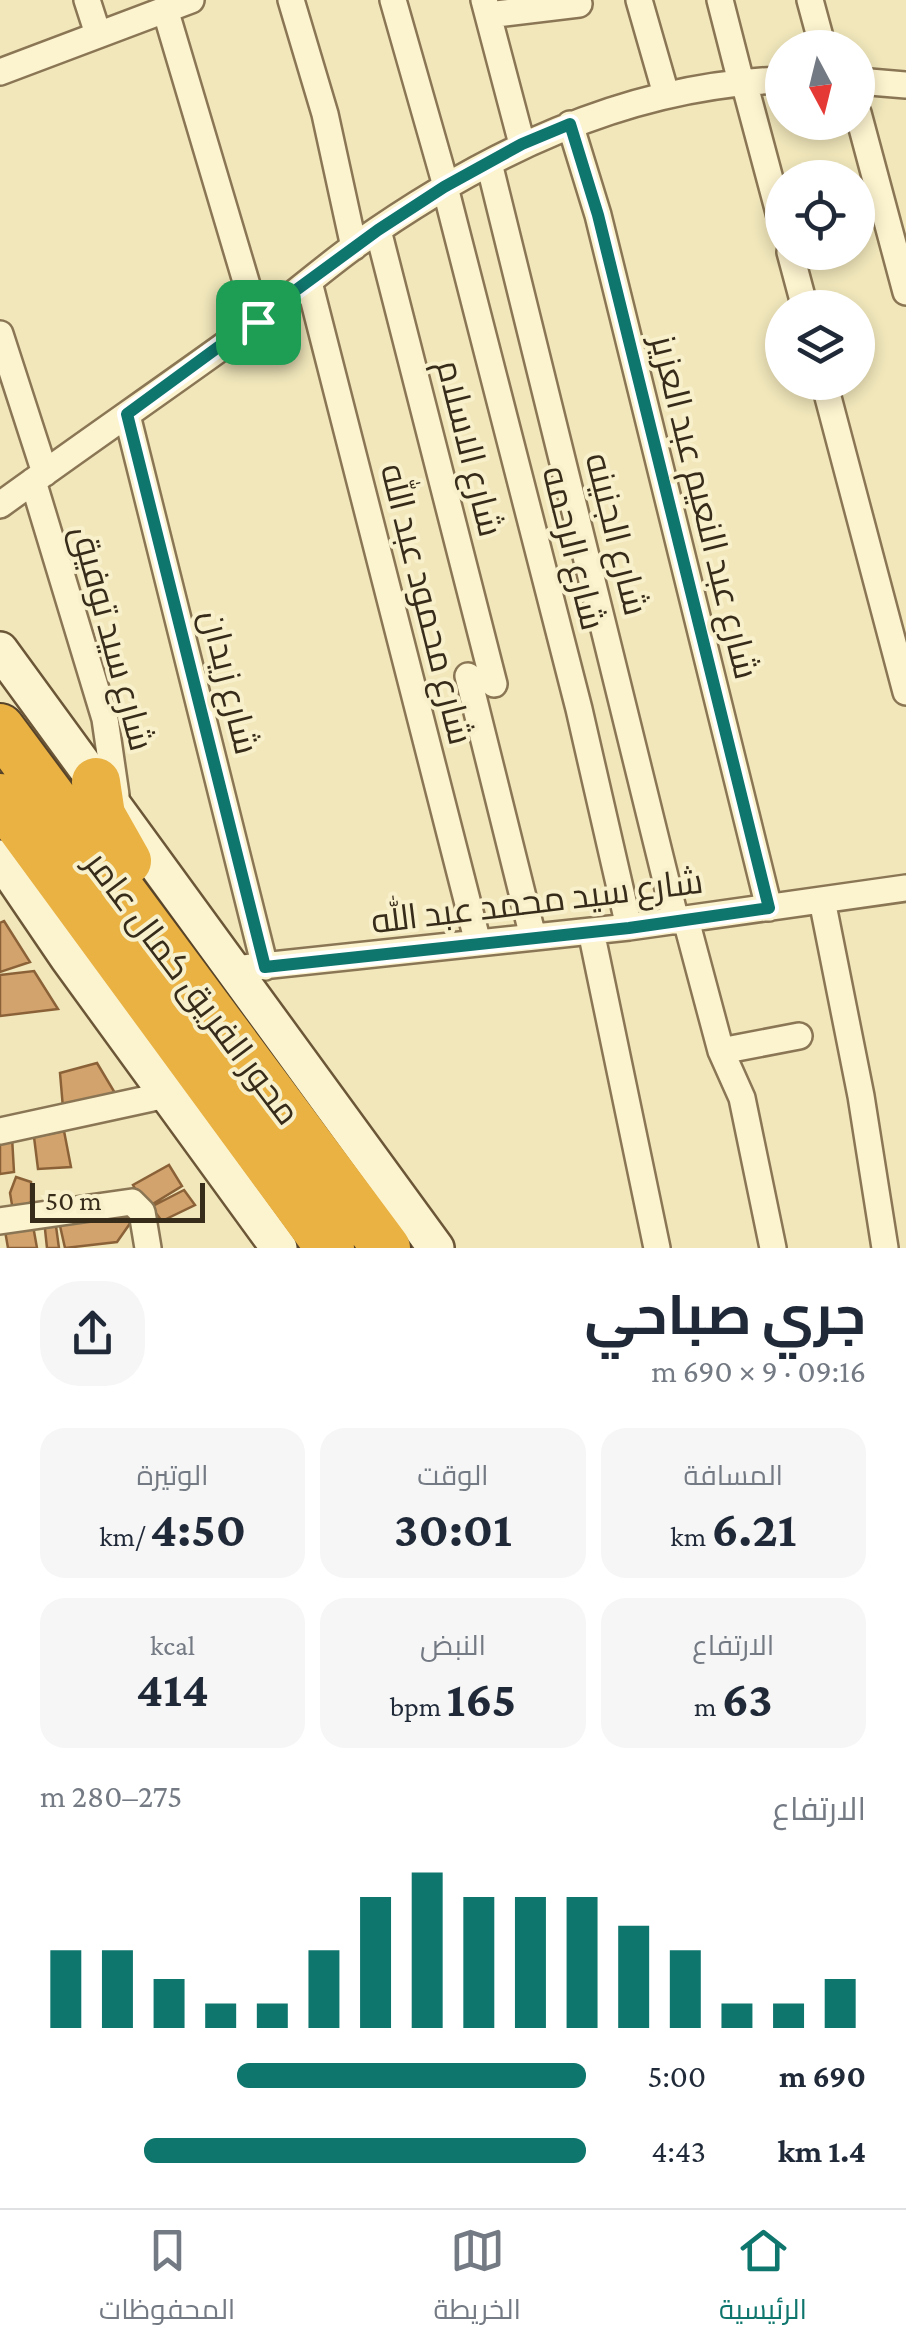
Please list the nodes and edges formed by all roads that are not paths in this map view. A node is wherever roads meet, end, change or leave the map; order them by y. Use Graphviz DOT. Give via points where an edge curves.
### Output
graph roads {
  1 [pos="87,0"];
  2 [pos="191,0"];
  3 [pos="291,0"];
  4 [pos="394,0"];
  5 [pos="640,0"];
  6 [pos="720,0"];
  7 [pos="810,0"];
  8 [pos="579,4"];
  9 [pos="486,8"];
  10 [pos="165,10"];
  11 [pos="818,30"];
  12 [pos="98,34"];
  13 [pos="0,72"];
  14 [pos="765,81"];
  15 [pos="742,82"];
  16 [pos="875,83"];
  17 [pos="906,86"];
  18 [pos="666,94"];
  19 [pos="570,124"];
  20 [pos="865,140"];
  21 [pos="522,144"];
  22 [pos="489,163"];
  23 [pos="765,164"];
  24 [pos="446,186"];
  25 [pos="378,230"];
  26 [pos="354,246"];
  27 [pos="310,282"];
  28 [pos="906,292"];
  29 [pos="258,322"];
  30 [pos="0,334"];
  31 [pos="829,400"];
  32 [pos="127,414"];
  33 [pos="39,477"];
  34 [pos="0,505"];
  35 [pos="0,650"];
  36 [pos="468,676"];
  37 [pos="494,684"];
  38 [pos="906,692"];
  39 [pos="0,728"];
  40 [pos="0,798"];
  41 [pos="110,814"];
  42 [pos="10,874"];
  43 [pos="906,888"];
  44 [pos="822,900"];
  45 [pos="769,908"];
  46 [pos="681,921"];
  47 [pos="629,928"];
  48 [pos="590,931"];
  49 [pos="533,937"];
  50 [pos="478,943"];
  51 [pos="249,968"];
  52 [pos="798,1036"];
  53 [pos="722,1051"];
  54 [pos="242,1090"];
  55 [pos="166,1095"];
  56 [pos="0,1131"];
  57 [pos="0,1221"];
  58 [pos="148,1248"];
  59 [pos="280,1248"];
  60 [pos="330,1248"];
  61 [pos="386,1248"];
  62 [pos="436,1248"];
  63 [pos="656,1248"];
  64 [pos="773,1248"];
  65 [pos="885,1248"];
  1 -- 12 [label="street"];
  2 -- 10 [label="street"];
  3 -- 26 [label="street"];
  4 -- 24 [label="street, شارع الرحمه"];
  5 -- 18 [label="street"];
  6 -- 15 [label="street"];
  7 -- 11 [label="street"];
  8 -- 9 [label="street"];
  9 -- 21 [label="street"];
  10 -- 12 [label="street"];
  10 -- 29 [label="street"];
  12 -- 13 [label="street"];
  14 -- 15 [label="street"];
  15 -- 18 [label="street"];
  15 -- 23 [label="street"];
  16 -- 17 [label="street"];
  18 -- 19 [label="street"];
  19 -- 21 [label="street"];
  19 -- 45 [label="street, شارع عبد النعيم عبد العزيز"];
  20 -- 28 [label="street"];
  21 -- 22 [label="street"];
  22 -- 24 [label="street"];
  22 -- 46 [label="street, شارع الجنينه"];
  24 -- 25 [label="street"];
  24 -- 47 [label="street, شارع الرحمه"];
  25 -- 26 [label="street"];
  25 -- 37 [label="street, شارع الاسلام"];
  26 -- 27 [label="street"];
  27 -- 29 [label="street"];
  27 -- 50 [label="street, شارع محمود عبد الله"];
  29 -- 32 [label="street"];
  30 -- 33 [label="street, شارع سيد توفيق"];
  31 -- 38 [label="street"];
  32 -- 33 [label="street"];
  32 -- 51 [label="street, شارع زيدان"];
  33 -- 34 [label="street"];
  33 -- 41 [label="street, شارع سيد توفيق" via="105,718"];
  35 -- 41 [label="main road"];
  36 -- 49 [label="street"];
  39 -- 54 [label="highway, محور الفريق كمال عامر"];
  40 -- 54 [label="highway, محور الفريق كمال عامر"];
  41 -- 51 [label="main road"];
  41 -- 54 [label="highway" via="253,1044"];
  42 -- 54 [label="highway" via="186,1069"];
  42 -- 55 [label="main road"];
  43 -- 44 [label="street, شارع سيد محمد عبد الله"];
  44 -- 45 [label="street, شارع سيد محمد عبد الله"];
  44 -- 65 [label="street"];
  45 -- 46 [label="street, شارع سيد محمد عبد الله"];
  46 -- 47 [label="street, شارع سيد محمد عبد الله"];
  46 -- 53 [label="street, شارع الجنينه"];
  47 -- 48 [label="street, شارع سيد محمد عبد الله"];
  48 -- 49 [label="street, شارع سيد محمد عبد الله"];
  48 -- 63 [label="street"];
  49 -- 50 [label="street, شارع سيد محمد عبد الله"];
  50 -- 51 [label="street, شارع سيد محمد عبد الله"];
  51 -- 62 [label="main road"];
  52 -- 53 [label="street"];
  53 -- 64 [label="street, شارع الجنينه" via="746,1111"];
  54 -- 60 [label="highway, محور الفريق كمال عامر"];
  54 -- 61 [label="highway, محور الفريق كمال عامر"];
  55 -- 56 [label="street"];
  55 -- 59 [label="main road"];
  57 -- 58 [label="street" via="132,1202 142,1212"];
}
